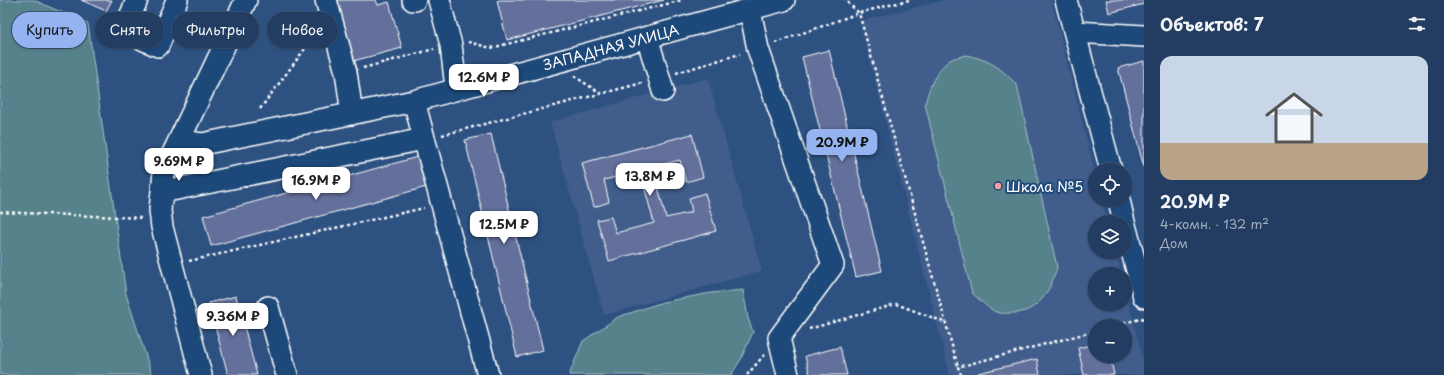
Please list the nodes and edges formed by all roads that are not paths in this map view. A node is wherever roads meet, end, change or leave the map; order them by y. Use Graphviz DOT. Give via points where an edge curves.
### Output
graph roads {
  1 [pos="137,0"];
  2 [pos="178,0"];
  3 [pos="246,0"];
  4 [pos="439,0"];
  5 [pos="784,0"];
  6 [pos="1066,0"];
  7 [pos="328,8"];
  8 [pos="750,10"];
  9 [pos="1075,32"];
  10 [pos="1144,36"];
  11 [pos="647,37"];
  12 [pos="456,88"];
  13 [pos="663,91"];
  14 [pos="414,101"];
  15 [pos="352,114"];
  16 [pos="424,139"];
  17 [pos="180,140"];
  18 [pos="1109,163"];
  19 [pos="162,192"];
  20 [pos="1132,251"];
  21 [pos="1144,298"];
  22 [pos="268,307"];
  23 [pos="201,375"];
  24 [pos="287,375"];
  25 [pos="488,375"];
  26 [pos="788,375"];
  1 -- 2 [label="street" via="124,31 158,46"];
  3 -- 17 [label="street"];
  4 -- 12 [label="street" via="451,45"];
  5 -- 8 [label="street, ЗАПАДНАЯ УЛИЦА"];
  6 -- 9 [label="street"];
  7 -- 15 [label="street" via="346,72"];
  8 -- 11 [label="street, ЗАПАДНАЯ УЛИЦА"];
  8 -- 26 [label="street" via="758,49 833,265 778,338"];
  9 -- 10 [label="street"];
  9 -- 18 [label="street"];
  11 -- 12 [label="street, ЗАПАДНАЯ УЛИЦА"];
  11 -- 13 [label="street"];
  12 -- 14 [label="street, ЗАПАДНАЯ УЛИЦА"];
  14 -- 15 [label="street, ЗАПАДНАЯ УЛИЦА"];
  14 -- 16 [label="street"];
  15 -- 17 [label="street, ЗАПАДНАЯ УЛИЦА" via="202,144"];
  16 -- 19 [label="street"];
  16 -- 25 [label="street"];
  17 -- 19 [label="street" via="164,172"];
  19 -- 23 [label="street" via="160,210 167,251"];
  20 -- 21 [label="street"];
  22 -- 24 [label="street"];
}
